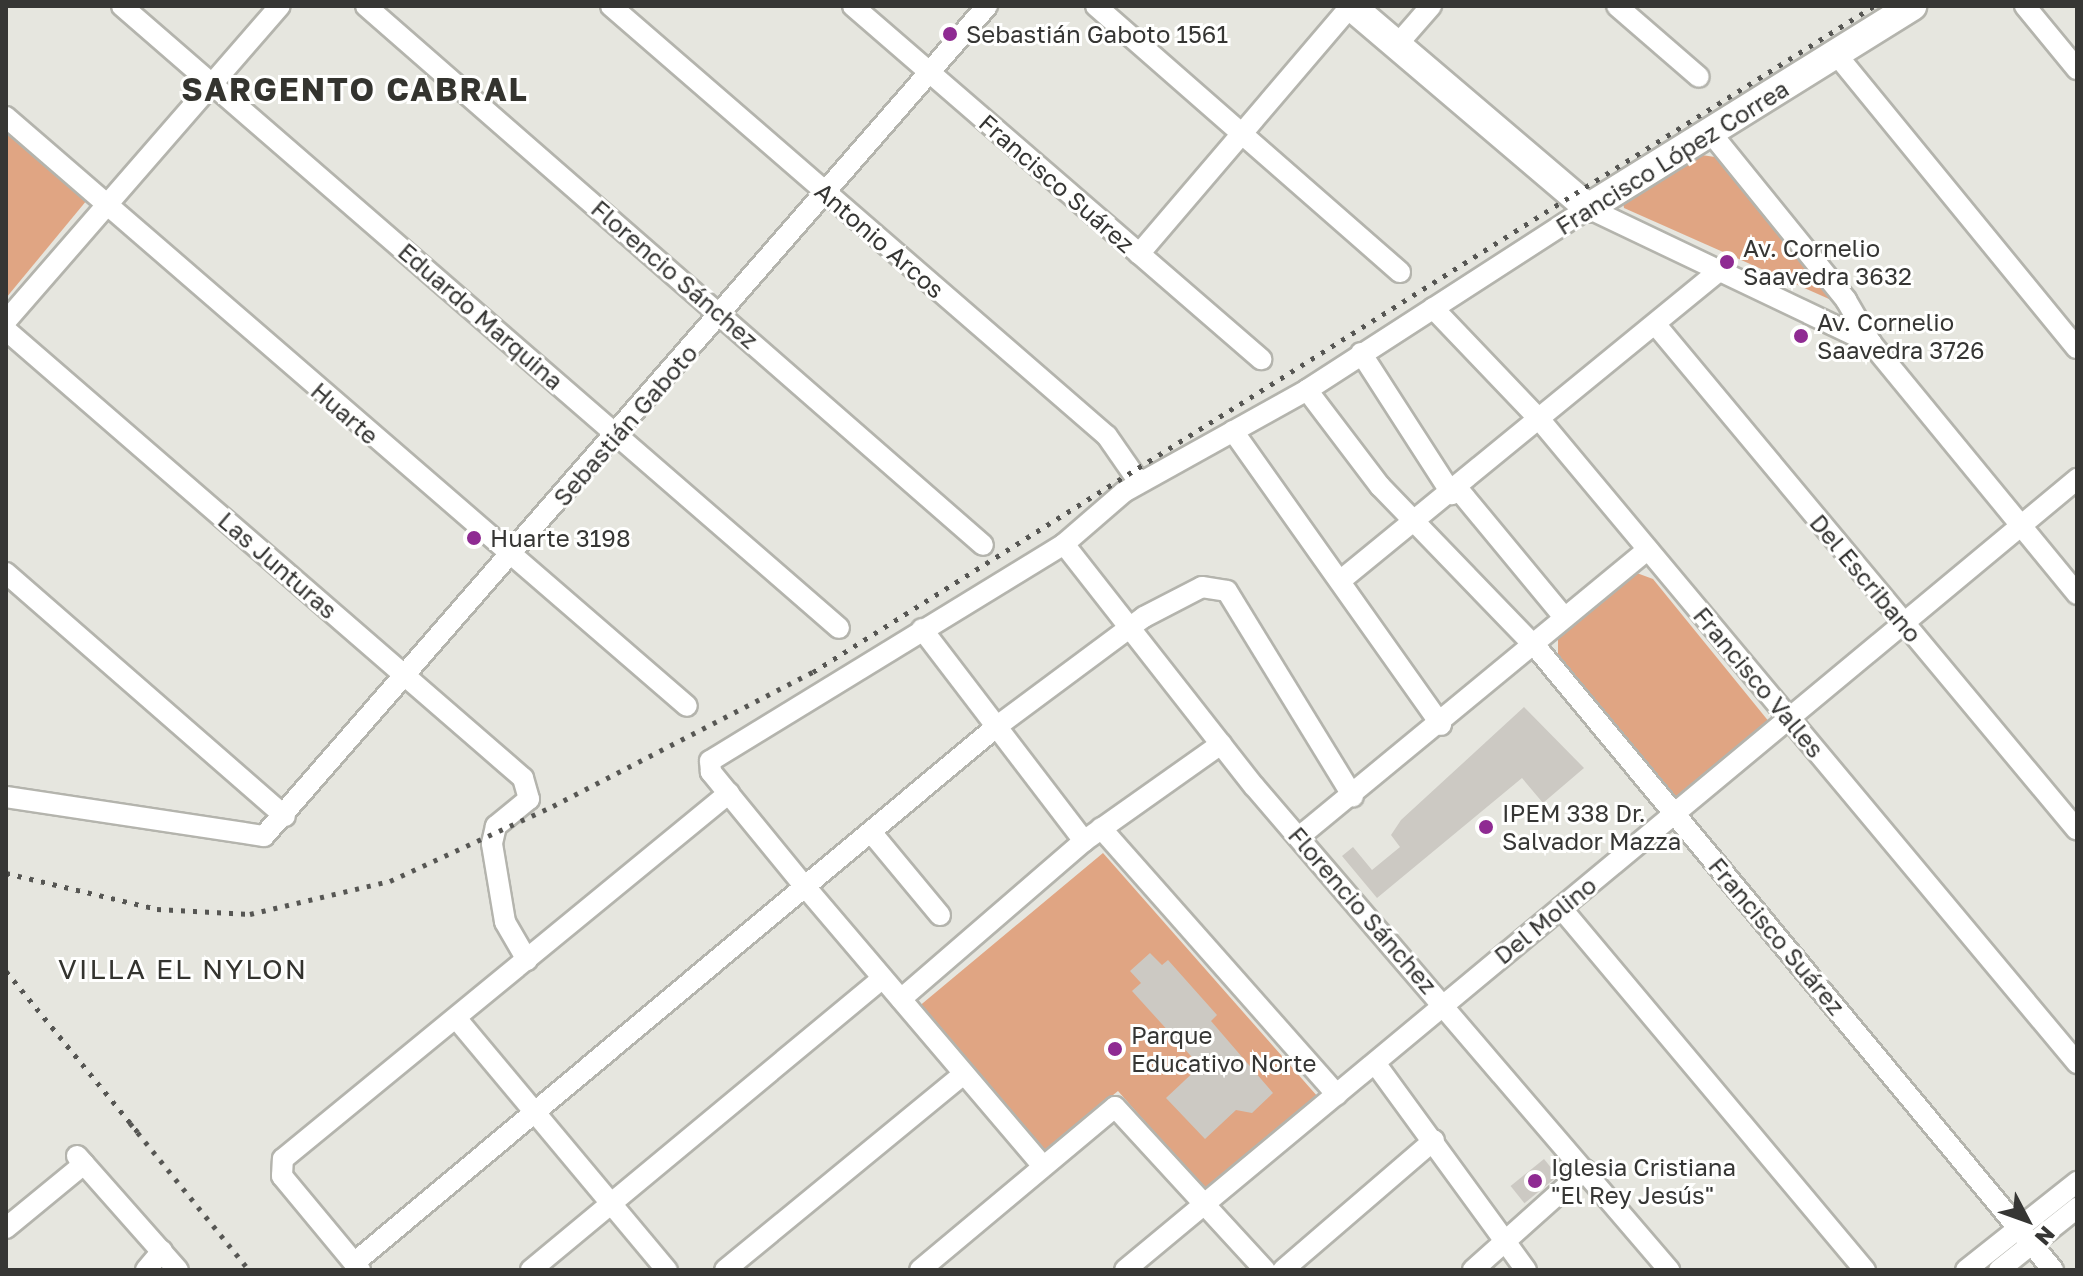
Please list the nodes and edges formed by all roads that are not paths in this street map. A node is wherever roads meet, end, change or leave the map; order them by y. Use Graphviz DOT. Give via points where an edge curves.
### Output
graph roads {
  1 [pos="122,6"];
  2 [pos="280,6"];
  3 [pos="366,6"];
  4 [pos="611,6"];
  5 [pos="853,6"];
  6 [pos="987,6"];
  7 [pos="1096,6"];
  8 [pos="1351,6"];
  9 [pos="1431,6"];
  10 [pos="1617,6"];
  11 [pos="1912,6"];
  12 [pos="2025,6"];
  13 [pos="1397,45"];
  14 [pos="1836,54"];
  15 [pos="2077,69"];
  16 [pos="930,73"];
  17 [pos="1699,77"];
  18 [pos="212,84"];
  19 [pos="6,117"];
  20 [pos="1711,133"];
  21 [pos="1242,134"];
  22 [pos="825,193"];
  23 [pos="106,206"];
  24 [pos="1588,208"];
  25 [pos="1139,254"];
  26 [pos="1719,271"];
  27 [pos="1400,272"];
  28 [pos="1433,308"];
  29 [pos="721,314"];
  30 [pos="6,321"];
  31 [pos="1656,325"];
  32 [pos="6,330"];
  33 [pos="1871,343"];
  34 [pos="2077,348"];
  35 [pos="1361,353"];
  36 [pos="1261,359"];
  37 [pos="1307,390"];
  38 [pos="1540,420"];
  39 [pos="1233,431"];
  40 [pos="618,434"];
  41 [pos="2077,479"];
  42 [pos="1139,482"];
  43 [pos="1455,492"];
  44 [pos="1416,525"];
  45 [pos="2021,526"];
  46 [pos="1064,544"];
  47 [pos="983,545"];
  48 [pos="1648,549"];
  49 [pos="511,557"];
  50 [pos="6,573"];
  51 [pos="1340,581"];
  52 [pos="2077,594"];
  53 [pos="1564,617"];
  54 [pos="1904,623"];
  55 [pos="1135,626"];
  56 [pos="839,628"];
  57 [pos="922,629"];
  58 [pos="1532,645"];
  59 [pos="406,676"];
  60 [pos="687,706"];
  61 [pos="1790,720"];
  62 [pos="1441,725"];
  63 [pos="996,727"];
  64 [pos="1221,744"];
  65 [pos="6,785"];
  66 [pos="729,793"];
  67 [pos="1353,797"];
  68 [pos="15,799"];
  69 [pos="1675,813"];
  70 [pos="285,816"];
  71 [pos="1101,828"];
  72 [pos="2077,830"];
  73 [pos="871,832"];
  74 [pos="1299,837"];
  75 [pos="1084,841"];
  76 [pos="805,887"];
  77 [pos="1561,908"];
  78 [pos="940,915"];
  79 [pos="527,960"];
  80 [pos="883,978"];
  81 [pos="901,999"];
  82 [pos="1444,1002"];
  83 [pos="456,1018"];
  84 [pos="1375,1063"];
  85 [pos="2077,1063"];
  86 [pos="964,1074"];
  87 [pos="1337,1095"];
  88 [pos="537,1110"];
  89 [pos="1434,1140"];
  90 [pos="1042,1165"];
  91 [pos="1585,1170"];
  92 [pos="2077,1182"];
  93 [pos="612,1202"];
  94 [pos="1206,1203"];
  95 [pos="2077,1208"];
  96 [pos="2019,1227"];
  97 [pos="6,1228"];
  98 [pos="1505,1239"];
  99 [pos="2031,1244"];
  100 [pos="162,1251"];
  101 [pos="357,1266"];
  102 [pos="146,1270"];
  103 [pos="178,1270"];
  104 [pos="531,1270"];
  105 [pos="667,1270"];
  106 [pos="725,1270"];
  107 [pos="922,1270"];
  108 [pos="1125,1270"];
  109 [pos="1265,1270"];
  110 [pos="1283,1270"];
  111 [pos="1473,1270"];
  112 [pos="1526,1270"];
  113 [pos="1669,1270"];
  114 [pos="1865,1270"];
  115 [pos="1966,1270"];
  116 [pos="1999,1270"];
  117 [pos="2053,1270"];
  1 -- 18 [label="street, Eduardo Marquina"];
  2 -- 18 [label="street"];
  3 -- 29 [label="street, Florencio Sánchez"];
  4 -- 22 [label="street, Antonio Arcos"];
  5 -- 16 [label="street, Francisco Suárez"];
  6 -- 16 [label="street, Sebastián Gaboto"];
  7 -- 21 [label="street"];
  8 -- 13 [label="main road"];
  8 -- 21 [label="street"];
  9 -- 13 [label="street"];
  10 -- 17 [label="street"];
  11 -- 14 [label="main road, Francisco López Correa"];
  12 -- 15 [label="street"];
  13 -- 24 [label="main road"];
  14 -- 20 [label="main road, Francisco López Correa"];
  14 -- 34 [label="street"];
  16 -- 22 [label="street, Sebastián Gaboto"];
  16 -- 25 [label="street, Francisco Suárez"];
  18 -- 23 [label="street"];
  18 -- 40 [label="street, Eduardo Marquina"];
  19 -- 23 [label="street, Huarte"];
  20 -- 24 [label="main road, Francisco López Correa"];
  20 -- 33 [label="street"];
  21 -- 25 [label="street"];
  21 -- 27 [label="street"];
  22 -- 29 [label="street, Sebastián Gaboto"];
  22 -- 42 [label="street, Antonio Arcos" via="1107,436"];
  23 -- 30 [label="street"];
  23 -- 49 [label="street, Huarte"];
  24 -- 26 [label="street"];
  24 -- 28 [label="street, Francisco López Correa"];
  25 -- 36 [label="street, Francisco Suárez"];
  26 -- 31 [label="street"];
  26 -- 33 [label="street"];
  28 -- 35 [label="street, Francisco López Correa"];
  28 -- 38 [label="street, Francisco Valles"];
  29 -- 40 [label="street, Sebastián Gaboto"];
  29 -- 47 [label="street, Florencio Sánchez"];
  31 -- 38 [label="street"];
  31 -- 54 [label="street, Del Escribano"];
  32 -- 59 [label="street, Las Junturas"];
  33 -- 45 [label="street"];
  35 -- 37 [label="street, Francisco López Correa"];
  35 -- 43 [label="street"];
  37 -- 39 [label="street, Francisco López Correa"];
  37 -- 44 [label="street, Francisco Suárez"];
  38 -- 43 [label="street"];
  38 -- 48 [label="street, Francisco Valles"];
  39 -- 42 [label="street, Francisco López Correa"];
  39 -- 51 [label="street"];
  40 -- 49 [label="street, Sebastián Gaboto"];
  40 -- 56 [label="street, Eduardo Marquina"];
  41 -- 45 [label="street, Del Molino"];
  42 -- 46 [label="street, Francisco López Correa"];
  43 -- 44 [label="street"];
  43 -- 53 [label="street"];
  44 -- 51 [label="street"];
  44 -- 58 [label="street, Francisco Suárez"];
  45 -- 52 [label="street"];
  45 -- 54 [label="street, Del Molino"];
  46 -- 55 [label="street, Florencio Sánchez"];
  46 -- 57 [label="street, Francisco López Correa"];
  48 -- 53 [label="street"];
  48 -- 61 [label="street, Francisco Valles"];
  49 -- 59 [label="street, Sebastián Gaboto"];
  49 -- 60 [label="street, Huarte"];
  50 -- 70 [label="street"];
  51 -- 62 [label="street"];
  53 -- 58 [label="street"];
  54 -- 61 [label="street, Del Molino"];
  54 -- 72 [label="street, Del Escribano"];
  55 -- 63 [label="street"];
  55 -- 64 [label="street, Florencio Sánchez"];
  55 -- 67 [label="street" via="1202,587 1224,588"];
  57 -- 63 [label="street"];
  57 -- 66 [label="street, Francisco López Correa" via="717,755 709,768"];
  58 -- 62 [label="street"];
  58 -- 69 [label="street, Francisco Suárez"];
  59 -- 70 [label="street, Sebastián Gaboto"];
  59 -- 79 [label="street, Las Junturas" via="529,788 522,809 496,826 492,844 505,922"];
  61 -- 69 [label="street, Del Molino"];
  61 -- 85 [label="street, Francisco Valles"];
  62 -- 67 [label="street"];
  63 -- 73 [label="street"];
  63 -- 75 [label="street"];
  64 -- 71 [label="street"];
  64 -- 74 [label="street, Florencio Sánchez"];
  65 -- 68 [label="street"];
  66 -- 76 [label="street"];
  66 -- 79 [label="street"];
  67 -- 74 [label="street"];
  68 -- 70 [label="street, Sebastián Gaboto" via="256,838"];
  69 -- 77 [label="street, Del Molino"];
  69 -- 96 [label="street, Francisco Suárez"];
  71 -- 75 [label="street"];
  71 -- 87 [label="street"];
  73 -- 76 [label="street"];
  73 -- 78 [label="street"];
  74 -- 82 [label="street, Florencio Sánchez"];
  75 -- 81 [label="street"];
  76 -- 80 [label="street"];
  76 -- 88 [label="street"];
  77 -- 82 [label="street, Del Molino"];
  77 -- 114 [label="street"];
  79 -- 83 [label="street"];
  80 -- 81 [label="street"];
  80 -- 93 [label="street"];
  81 -- 86 [label="street"];
  82 -- 84 [label="street, Del Molino"];
  82 -- 91 [label="street, Florencio Sánchez"];
  83 -- 88 [label="street"];
  83 -- 101 [label="street" via="280,1166"];
  84 -- 87 [label="street, Del Molino"];
  84 -- 89 [label="street"];
  86 -- 90 [label="street"];
  86 -- 106 [label="street"];
  87 -- 94 [label="street, Del Molino"];
  88 -- 93 [label="street"];
  88 -- 101 [label="street"];
  89 -- 98 [label="street"];
  89 -- 110 [label="street"];
  90 -- 94 [label="street" via="1115,1107"];
  90 -- 107 [label="street"];
  91 -- 98 [label="street"];
  91 -- 113 [label="street, Florencio Sánchez"];
  92 -- 96 [label="street"];
  93 -- 104 [label="street"];
  93 -- 105 [label="street"];
  94 -- 108 [label="street, Del Molino"];
  94 -- 109 [label="street"];
  95 -- 99 [label="street"];
  96 -- 99 [label="street, Francisco Suárez"];
  96 -- 115 [label="street"];
  97 -- 100 [label="street" via="81,1160"];
  98 -- 111 [label="street"];
  98 -- 112 [label="street"];
  99 -- 116 [label="street"];
  99 -- 117 [label="street, Francisco Suárez"];
  100 -- 102 [label="street"];
  100 -- 103 [label="street"];
}
